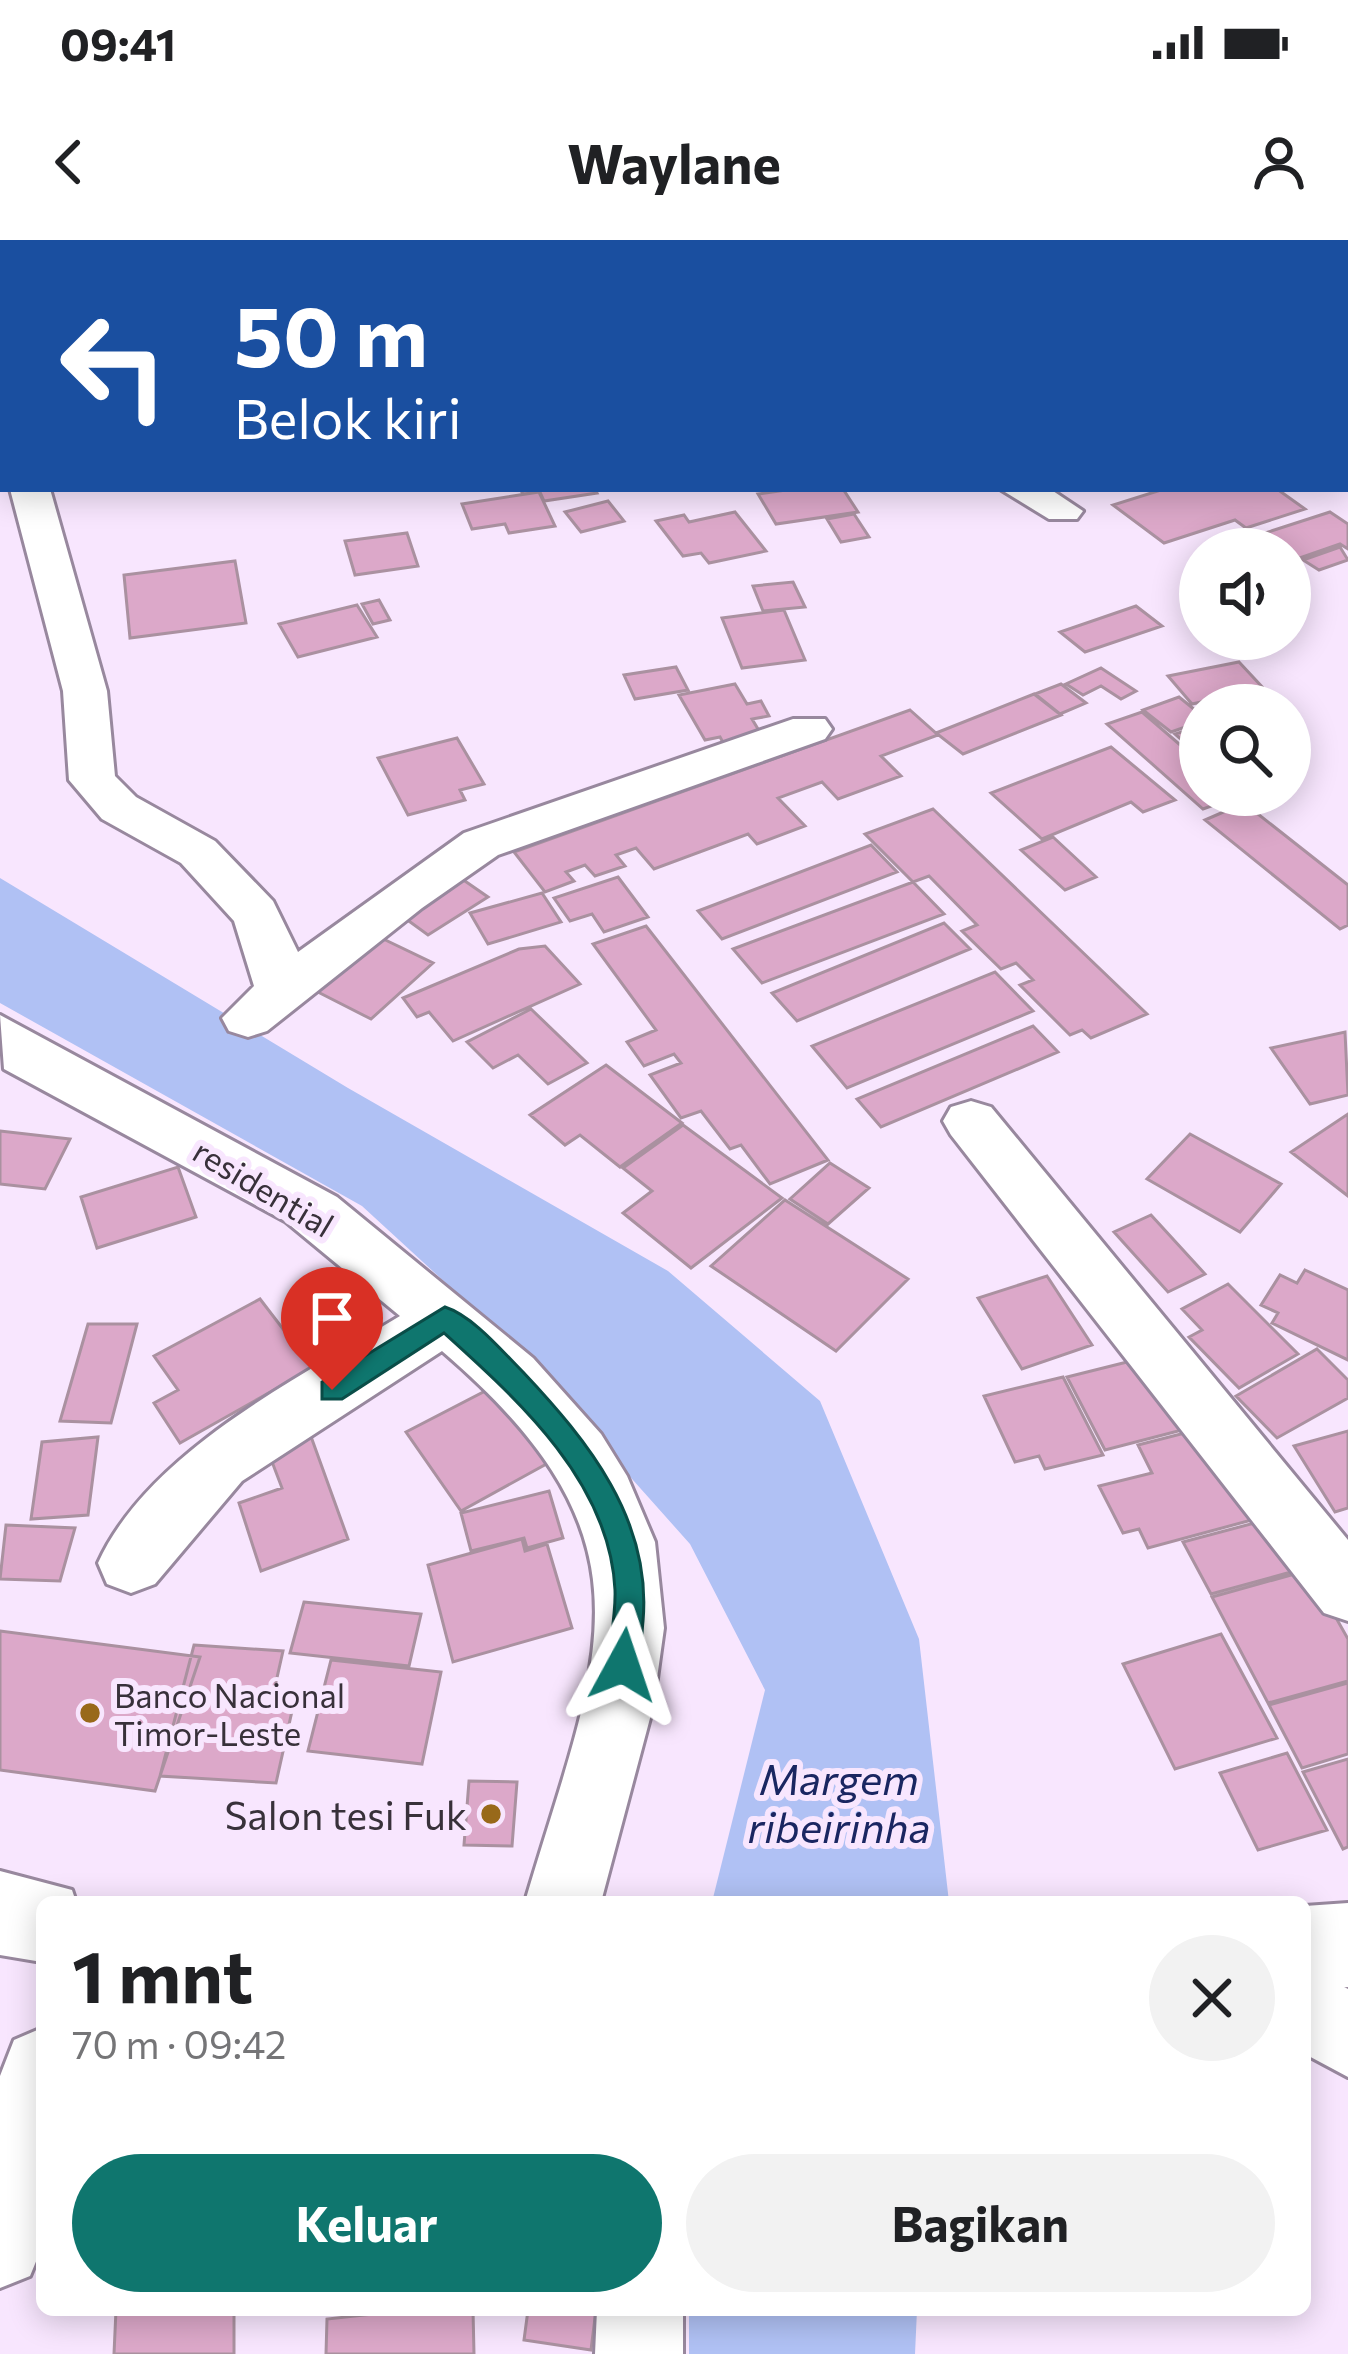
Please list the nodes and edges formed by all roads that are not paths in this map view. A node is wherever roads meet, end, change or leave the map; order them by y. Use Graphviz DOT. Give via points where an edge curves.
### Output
graph roads {
  1 [pos="31,492"];
  2 [pos="1026,492"];
  3 [pos="1063,512"];
  4 [pos="809,729"];
  5 [pos="0,1034"];
  6 [pos="971,1121"];
  7 [pos="445,1318"];
  8 [pos="131,1563"];
  9 [pos="1348,1592"];
  10 [pos="565,1896"];
  11 [pos="0,1913"];
  12 [pos="36,1919"];
  13 [pos="1348,1945"];
  14 [pos="1311,1948"];
  15 [pos="1311,2010"];
  16 [pos="1348,2037"];
  17 [pos="36,2093"];
  18 [pos="0,2246"];
  19 [pos="640,2316"];
  20 [pos="639,2354"];
  1 -- 4 [label="street" via="85,691 92,780 118,808 198,852 255,913 271,946 265,1005 481,844"];
  2 -- 3 [label="street"];
  5 -- 7 [label="street, residential" via="23,1055 308,1207"];
  6 -- 9 [label="street"];
  7 -- 8 [label="street" via="219,1462"];
  7 -- 10 [label="street, residential" via="566,1437 620,1535 630,1591 623,1665"];
  11 -- 12 [label="main road"];
  13 -- 14 [label="main road"];
  15 -- 16 [label="street"];
  17 -- 18 [label="street"];
  19 -- 20 [label="street"];
}
